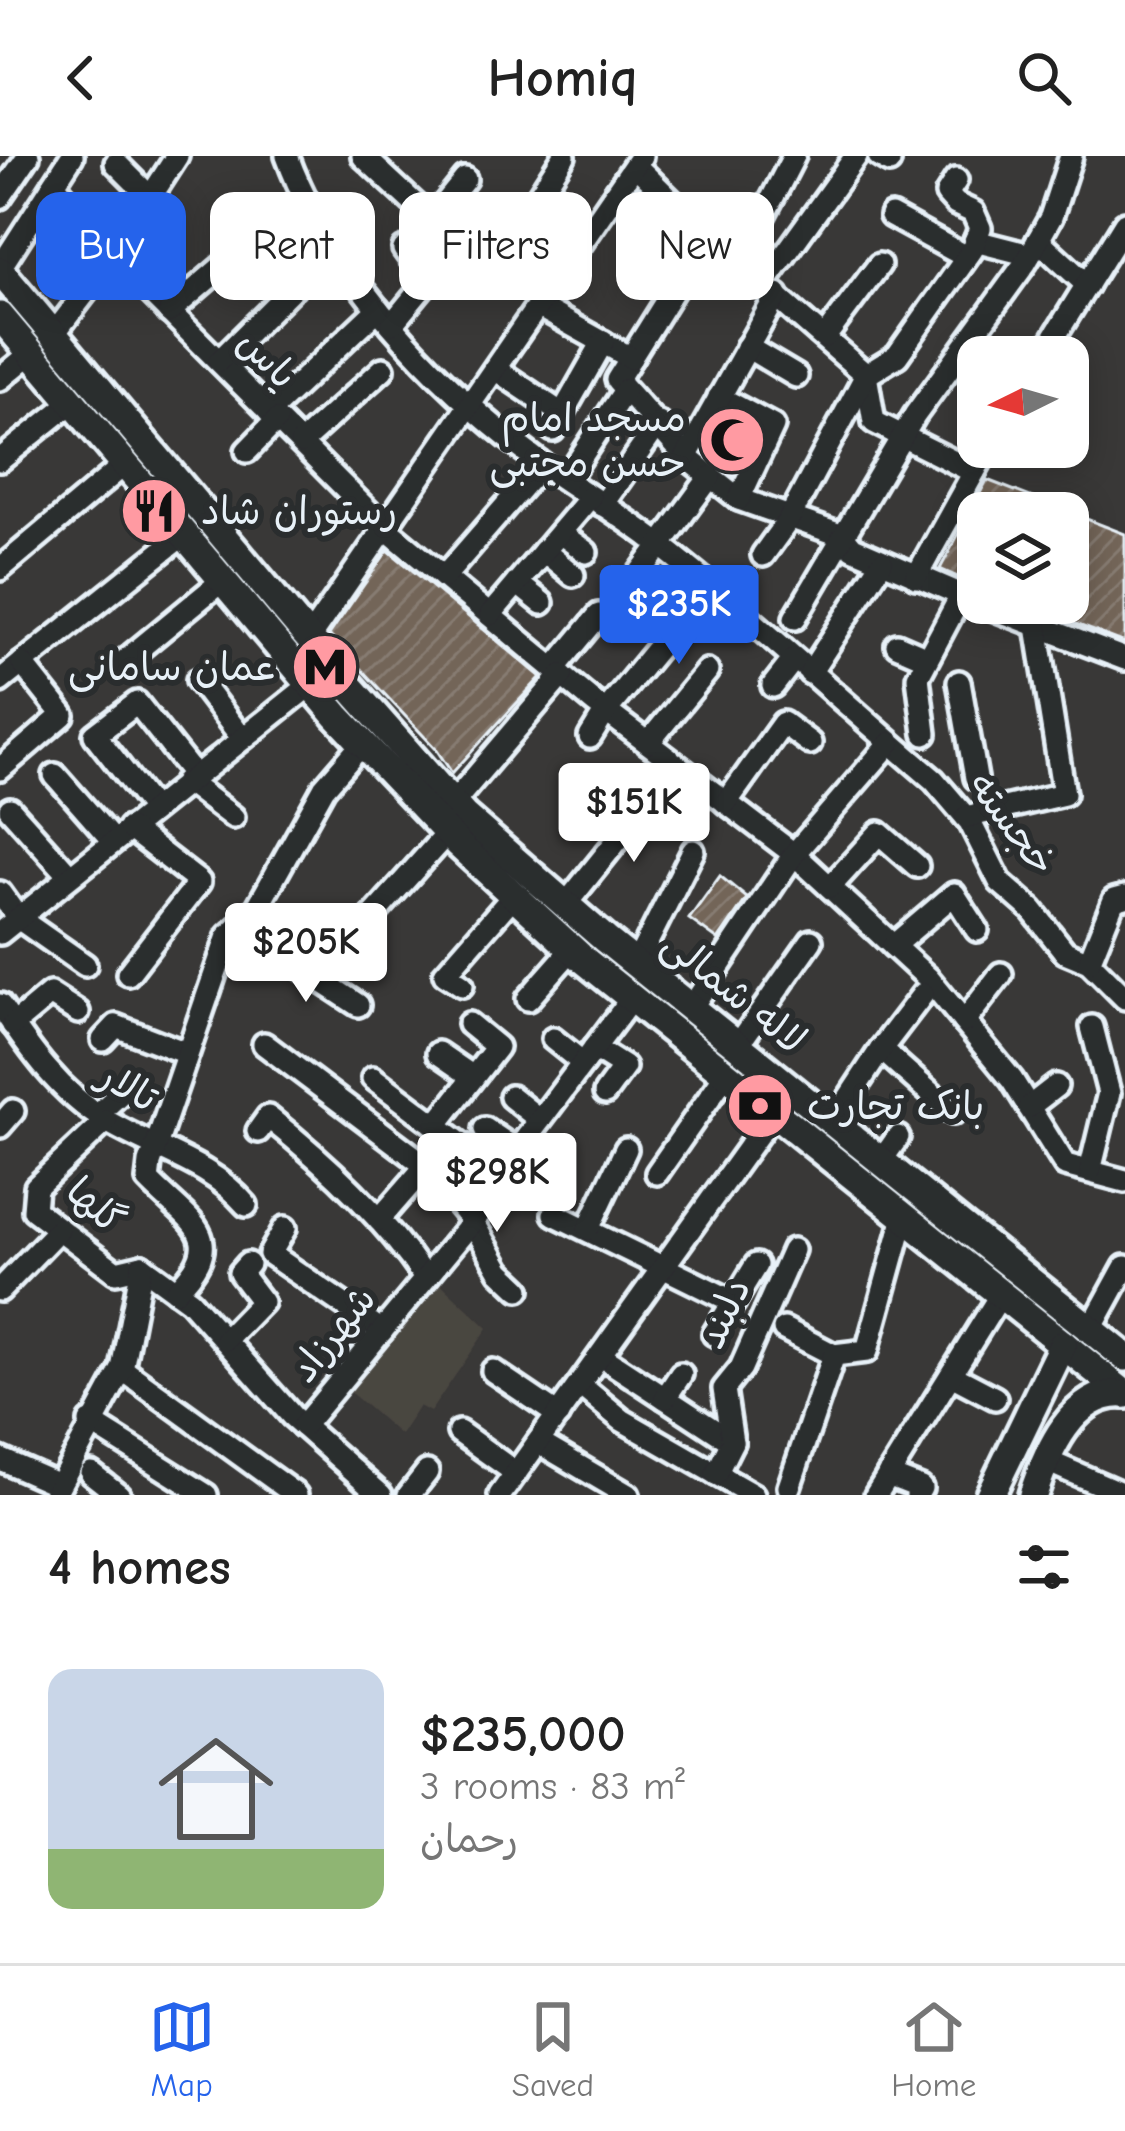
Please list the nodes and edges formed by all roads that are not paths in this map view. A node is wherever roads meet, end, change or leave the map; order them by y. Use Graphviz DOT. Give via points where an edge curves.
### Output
graph roads {
  1 [pos="28,156"];
  2 [pos="72,156"];
  3 [pos="177,156"];
  4 [pos="287,156"];
  5 [pos="564,156"];
  6 [pos="794,156"];
  7 [pos="856,156"];
  8 [pos="1071,156"];
  9 [pos="638,161"];
  10 [pos="378,162"];
  11 [pos="116,163"];
  12 [pos="465,179"];
  13 [pos="956,180"];
  14 [pos="54,184"];
  15 [pos="61,192"];
  16 [pos="145,192"];
  17 [pos="153,192"];
  18 [pos="300,192"];
  19 [pos="406,192"];
  20 [pos="455,192"];
  21 [pos="541,192"];
  22 [pos="667,192"];
  23 [pos="774,195"];
  24 [pos="0,197"];
  25 [pos="891,216"];
  26 [pos="1125,223"];
  27 [pos="592,228"];
  28 [pos="1034,248"];
  29 [pos="971,249"];
  30 [pos="879,265"];
  31 [pos="0,269"];
  32 [pos="210,277"];
  33 [pos="774,285"];
  34 [pos="1087,285"];
  35 [pos="774,293"];
  36 [pos="78,300"];
  37 [pos="157,300"];
  38 [pos="281,300"];
  39 [pos="374,300"];
  40 [pos="405,300"];
  41 [pos="542,300"];
  42 [pos="667,300"];
  43 [pos="767,300"];
  44 [pos="169,312"];
  45 [pos="0,316"];
  46 [pos="385,316"];
  47 [pos="53,334"];
  48 [pos="1055,336"];
  49 [pos="825,337"];
  50 [pos="603,342"];
  51 [pos="747,347"];
  52 [pos="31,353"];
  53 [pos="631,358"];
  54 [pos="219,361"];
  55 [pos="383,369"];
  56 [pos="495,369"];
  57 [pos="866,374"];
  58 [pos="796,376"];
  59 [pos="0,380"];
  60 [pos="621,385"];
  61 [pos="718,397"];
  62 [pos="72,402"];
  63 [pos="469,405"];
  64 [pos="273,416"];
  65 [pos="659,423"];
  66 [pos="132,428"];
  67 [pos="100,434"];
  68 [pos="903,438"];
  69 [pos="301,443"];
  70 [pos="247,451"];
  71 [pos="686,457"];
  72 [pos="0,460"];
  73 [pos="125,464"];
  74 [pos="542,464"];
  75 [pos="976,468"];
  76 [pos="974,472"];
  77 [pos="710,477"];
  78 [pos="566,480"];
  79 [pos="181,487"];
  80 [pos="148,491"];
  81 [pos="739,500"];
  82 [pos="596,501"];
  83 [pos="789,520"];
  84 [pos="385,527"];
  85 [pos="560,532"];
  86 [pos="184,534"];
  87 [pos="842,536"];
  88 [pos="659,546"];
  89 [pos="544,551"];
  90 [pos="586,553"];
  91 [pos="764,555"];
  92 [pos="882,562"];
  93 [pos="0,569"];
  94 [pos="573,574"];
  95 [pos="445,577"];
  96 [pos="916,578"];
  97 [pos="223,580"];
  98 [pos="634,581"];
  99 [pos="517,583"];
  100 [pos="708,586"];
  101 [pos="957,594"];
  102 [pos="542,603"];
  103 [pos="490,615"];
  104 [pos="599,615"];
  105 [pos="794,618"];
  106 [pos="957,620"];
  107 [pos="1032,624"];
  108 [pos="1037,626"];
  109 [pos="309,638"];
  110 [pos="897,645"];
  111 [pos="927,658"];
  112 [pos="1125,659"];
  113 [pos="22,663"];
  114 [pos="802,666"];
  115 [pos="117,667"];
  116 [pos="707,671"];
  117 [pos="558,672"];
  118 [pos="198,680"];
  119 [pos="0,681"];
  120 [pos="959,682"];
  121 [pos="310,685"];
  122 [pos="773,686"];
  123 [pos="606,711"];
  124 [pos="967,727"];
  125 [pos="925,734"];
  126 [pos="590,736"];
  127 [pos="242,738"];
  128 [pos="363,743"];
  129 [pos="648,743"];
  130 [pos="810,743"];
  131 [pos="890,743"];
  132 [pos="0,769"];
  133 [pos="56,775"];
  134 [pos="190,778"];
  135 [pos="976,778"];
  136 [pos="657,791"];
  137 [pos="460,795"];
  138 [pos="726,803"];
  139 [pos="153,808"];
  140 [pos="10,809"];
  141 [pos="966,817"];
  142 [pos="233,818"];
  143 [pos="448,832"];
  144 [pos="121,835"];
  145 [pos="693,851"];
  146 [pos="794,854"];
  147 [pos="917,866"];
  148 [pos="70,876"];
  149 [pos="830,887"];
  150 [pos="0,893"];
  151 [pos="514,895"];
  152 [pos="1125,897"];
  153 [pos="566,904"];
  154 [pos="18,918"];
  155 [pos="977,931"];
  156 [pos="0,933"];
  157 [pos="811,940"];
  158 [pos="893,946"];
  159 [pos="626,955"];
  160 [pos="285,958"];
  161 [pos="583,958"];
  162 [pos="1089,962"];
  163 [pos="85,965"];
  164 [pos="128,974"];
  165 [pos="1001,974"];
  166 [pos="316,978"];
  167 [pos="462,985"];
  168 [pos="923,994"];
  169 [pos="632,998"];
  170 [pos="1125,998"];
  171 [pos="528,999"];
  172 [pos="358,1005"];
  173 [pos="0,1006"];
  174 [pos="691,1007"];
  175 [pos="78,1012"];
  176 [pos="964,1022"];
  177 [pos="469,1024"];
  178 [pos="13,1025"];
  179 [pos="1092,1027"];
  180 [pos="553,1039"];
  181 [pos="103,1040"];
  182 [pos="264,1044"];
  183 [pos="738,1046"];
  184 [pos="881,1049"];
  185 [pos="186,1053"];
  186 [pos="438,1053"];
  187 [pos="588,1055"];
  188 [pos="726,1074"];
  189 [pos="473,1077"];
  190 [pos="373,1078"];
  191 [pos="1056,1086"];
  192 [pos="122,1092"];
  193 [pos="605,1093"];
  194 [pos="511,1097"];
  195 [pos="1029,1107"];
  196 [pos="774,1112"];
  197 [pos="953,1113"];
  198 [pos="102,1118"];
  199 [pos="832,1122"];
  200 [pos="436,1125"];
  201 [pos="485,1129"];
  202 [pos="258,1131"];
  203 [pos="528,1136"];
  204 [pos="898,1137"];
  205 [pos="154,1144"];
  206 [pos="626,1149"];
  207 [pos="881,1161"];
  208 [pos="549,1162"];
  209 [pos="426,1166"];
  210 [pos="1090,1171"];
  211 [pos="657,1173"];
  212 [pos="502,1174"];
  213 [pos="1125,1181"];
  214 [pos="247,1205"];
  215 [pos="554,1214"];
  216 [pos="904,1217"];
  217 [pos="379,1220"];
  218 [pos="472,1221"];
  219 [pos="285,1228"];
  220 [pos="59,1229"];
  221 [pos="588,1229"];
  222 [pos="794,1250"];
  223 [pos="248,1264"];
  224 [pos="757,1265"];
  225 [pos="142,1266"];
  226 [pos="666,1266"];
  227 [pos="1125,1267"];
  228 [pos="425,1278"];
  229 [pos="519,1289"];
  230 [pos="0,1290"];
  231 [pos="176,1291"];
  232 [pos="1000,1294"];
  233 [pos="734,1302"];
  234 [pos="784,1329"];
  235 [pos="1091,1329"];
  236 [pos="382,1331"];
  237 [pos="714,1334"];
  238 [pos="1052,1336"];
  239 [pos="225,1340"];
  240 [pos="834,1355"];
  241 [pos="601,1356"];
  242 [pos="1125,1357"];
  243 [pos="122,1370"];
  244 [pos="493,1371"];
  245 [pos="681,1374"];
  246 [pos="950,1375"];
  247 [pos="580,1385"];
  248 [pos="1125,1394"];
  249 [pos="994,1397"];
  250 [pos="664,1398"];
  251 [pos="558,1415"];
  252 [pos="91,1422"];
  253 [pos="303,1426"];
  254 [pos="459,1432"];
  255 [pos="538,1442"];
  256 [pos="731,1442"];
  257 [pos="0,1459"];
  258 [pos="1007,1459"];
  259 [pos="91,1473"];
  260 [pos="516,1473"];
  261 [pos="716,1474"];
  262 [pos="889,1475"];
  263 [pos="1040,1476"];
  264 [pos="789,1487"];
  265 [pos="57,1490"];
  266 [pos="119,1495"];
  267 [pos="206,1495"];
  268 [pos="296,1495"];
  269 [pos="381,1495"];
  270 [pos="500,1495"];
  271 [pos="628,1495"];
  272 [pos="753,1495"];
  273 [pos="876,1495"];
  274 [pos="916,1495"];
  275 [pos="990,1495"];
  276 [pos="1125,1495"];
  1 -- 24 [label="street"];
  2 -- 14 [label="street"];
  3 -- 17 [label="street"];
  4 -- 18 [label="street, خجسته"];
  5 -- 21 [label="street"];
  6 -- 23 [label="street"];
  7 -- 33 [label="street"];
  8 -- 28 [label="street"];
  9 -- 22 [label="street"];
  9 -- 27 [label="street"];
  10 -- 19 [label="street"];
  11 -- 16 [label="street"];
  12 -- 20 [label="street"];
  13 -- 29 [label="street" via="947,194 974,212 980,228"];
  14 -- 15 [label="street, یاس"];
  14 -- 31 [label="street"];
  25 -- 29 [label="street"];
  26 -- 34 [label="street"];
  28 -- 29 [label="street"];
  28 -- 34 [label="street"];
  28 -- 68 [label="street"];
  29 -- 57 [label="street" via="897,356"];
  30 -- 49 [label="street"];
  31 -- 47 [label="main road, لاله شمالی"];
  32 -- 44 [label="street"];
  34 -- 48 [label="street"];
  35 -- 49 [label="street"];
  36 -- 47 [label="street"];
  37 -- 44 [label="street, یاس"];
  38 -- 54 [label="street"];
  39 -- 46 [label="street, خجسته"];
  40 -- 46 [label="street"];
  41 -- 50 [label="street"];
  41 -- 56 [label="street"];
  42 -- 53 [label="street"];
  43 -- 51 [label="street"];
  44 -- 54 [label="street, یاس"];
  45 -- 52 [label="main road, لاله شمالی"];
  46 -- 63 [label="street, خجسته"];
  46 -- 64 [label="street"];
  47 -- 66 [label="main road, لاله شمالی"];
  49 -- 57 [label="street"];
  50 -- 53 [label="street"];
  50 -- 56 [label="street" via="557,422"];
  51 -- 58 [label="street"];
  51 -- 61 [label="street"];
  52 -- 59 [label="street"];
  52 -- 62 [label="main road, لاله شمالی"];
  53 -- 60 [label="street"];
  54 -- 64 [label="street, یاس"];
  55 -- 69 [label="street"];
  56 -- 63 [label="street"];
  57 -- 68 [label="street" via="874,422"];
  57 -- 83 [label="street"];
  60 -- 65 [label="street"];
  60 -- 78 [label="street"];
  61 -- 71 [label="street"];
  61 -- 81 [label="street" via="773,426"];
  62 -- 67 [label="main road, لاله شمالی"];
  62 -- 72 [label="street"];
  63 -- 74 [label="street, خجسته"];
  63 -- 84 [label="street"];
  64 -- 69 [label="street, یاس"];
  64 -- 70 [label="street"];
  65 -- 71 [label="street"];
  65 -- 82 [label="street"];
  66 -- 67 [label="main road" via="125,452"];
  66 -- 79 [label="main road, لاله شمالی"];
  67 -- 73 [label="main road, لاله شمالی"];
  68 -- 76 [label="street"];
  68 -- 87 [label="street"];
  69 -- 84 [label="street, یاس"];
  71 -- 77 [label="street"];
  73 -- 80 [label="main road, لاله شمالی"];
  73 -- 93 [label="street"];
  74 -- 78 [label="street, خجسته"];
  74 -- 95 [label="street"];
  75 -- 76 [label="street"];
  76 -- 96 [label="street"];
  77 -- 81 [label="street"];
  77 -- 88 [label="street"];
  78 -- 82 [label="street, خجسته"];
  79 -- 80 [label="main road" via="154,470"];
  79 -- 109 [label="main road, لاله شمالی"];
  80 -- 86 [label="main road, لاله شمالی"];
  81 -- 83 [label="street"];
  82 -- 85 [label="street"];
  82 -- 88 [label="street, خجسته"];
  83 -- 87 [label="street"];
  83 -- 91 [label="street"];
  84 -- 95 [label="street, یاس"];
  84 -- 109 [label="street"];
  85 -- 89 [label="street"];
  85 -- 90 [label="street"];
  86 -- 97 [label="main road, لاله شمالی"];
  86 -- 113 [label="street"];
  87 -- 92 [label="street"];
  87 -- 105 [label="street"];
  88 -- 98 [label="street"];
  88 -- 100 [label="street, خجسته"];
  89 -- 94 [label="street"];
  89 -- 99 [label="street"];
  92 -- 96 [label="street"];
  92 -- 114 [label="street"];
  95 -- 103 [label="street, یاس"];
  96 -- 101 [label="street"];
  97 -- 115 [label="street"];
  97 -- 121 [label="main road, لاله شمالی"];
  99 -- 102 [label="street"];
  99 -- 103 [label="street"];
  100 -- 114 [label="street, خجسته"];
  100 -- 123 [label="street"];
  103 -- 117 [label="street, یاس"];
  104 -- 117 [label="street"];
  106 -- 111 [label="street"];
  107 -- 108 [label="street"];
  108 -- 112 [label="street"];
  108 -- 141 [label="street" via="1064,794"];
  109 -- 153 [label="main road, لاله شمالی" via="464,816"];
  110 -- 111 [label="street"];
  111 -- 125 [label="street" via="917,677"];
  113 -- 119 [label="street"];
  113 -- 132 [label="street" via="63,715"];
  114 -- 122 [label="street"];
  114 -- 131 [label="street, خجسته"];
  116 -- 129 [label="street"];
  117 -- 123 [label="street, یاس"];
  117 -- 137 [label="street"];
  118 -- 127 [label="street"];
  120 -- 124 [label="street"];
  121 -- 127 [label="street"];
  121 -- 128 [label="main road, لاله شمالی"];
  123 -- 126 [label="street"];
  123 -- 129 [label="street, یاس"];
  124 -- 125 [label="street"];
  124 -- 135 [label="street"];
  125 -- 131 [label="street"];
  127 -- 134 [label="street"];
  128 -- 143 [label="main road, لاله شمالی"];
  128 -- 185 [label="street" via="324,788 256,910 228,936"];
  129 -- 138 [label="street, یاس"];
  130 -- 138 [label="street" via="783,723"];
  131 -- 141 [label="street, خجسته"];
  131 -- 146 [label="street"];
  133 -- 144 [label="street"];
  134 -- 139 [label="street"];
  134 -- 139 [label="street" via="137,703 94,735"];
  134 -- 142 [label="street"];
  136 -- 153 [label="street"];
  138 -- 146 [label="street, یاس"];
  139 -- 144 [label="street"];
  140 -- 148 [label="street"];
  141 -- 162 [label="street, خجسته" via="1000,882 1065,952"];
  143 -- 151 [label="main road, لاله شمالی"];
  143 -- 166 [label="street"];
  144 -- 148 [label="street"];
  144 -- 164 [label="street" via="199,882"];
  145 -- 159 [label="street"];
  146 -- 149 [label="street, یاس"];
  146 -- 174 [label="street"];
  147 -- 149 [label="street" via="879,833"];
  148 -- 154 [label="street"];
  149 -- 158 [label="street, یاس"];
  150 -- 154 [label="street"];
  151 -- 161 [label="main road, لاله شمالی"];
  151 -- 167 [label="street" via="445,974"];
  152 -- 162 [label="street" via="1114,900"];
  153 -- 159 [label="main road, لاله شمالی"];
  154 -- 156 [label="street"];
  154 -- 163 [label="street"];
  155 -- 158 [label="street" via="954,894"];
  157 -- 183 [label="street"];
  158 -- 176 [label="street, یاس"];
  159 -- 161 [label="main road"];
  159 -- 174 [label="main road, لاله شمالی"];
  160 -- 166 [label="street"];
  161 -- 169 [label="main road, لاله شمالی"];
  161 -- 171 [label="street"];
  162 -- 170 [label="street, خجسته"];
  165 -- 176 [label="street"];
  166 -- 172 [label="street"];
  168 -- 184 [label="street"];
  169 -- 187 [label="street, شهرزاد"];
  169 -- 188 [label="main road, لاله شمالی"];
  173 -- 178 [label="street, تالار"];
  174 -- 183 [label="main road, لاله شمالی"];
  175 -- 178 [label="street" via="50,994"];
  176 -- 195 [label="street, یاس"];
  177 -- 189 [label="street" via="496,1047"];
  178 -- 198 [label="street, تالار" via="69,1096"];
  179 -- 210 [label="street" via="1109,1093"];
  180 -- 187 [label="street"];
  181 -- 185 [label="street" via="116,1027"];
  182 -- 209 [label="street"];
  183 -- 199 [label="main road, لاله شمالی"];
  184 -- 197 [label="street"];
  184 -- 199 [label="street"];
  185 -- 205 [label="street"];
  186 -- 189 [label="street"];
  187 -- 193 [label="street" via="624,1067"];
  187 -- 203 [label="street, شهرزاد"];
  188 -- 196 [label="main road, لاله شمالی"];
  188 -- 211 [label="street"];
  189 -- 200 [label="street"];
  190 -- 200 [label="street"];
  191 -- 195 [label="street"];
  192 -- 198 [label="street"];
  194 -- 203 [label="street"];
  195 -- 210 [label="street, یاس" via="1065,1165"];
  196 -- 216 [label="main road, لاله شمالی"];
  196 -- 226 [label="street"];
  198 -- 205 [label="street, تالار"];
  198 -- 220 [label="street, گلها" via="37,1186 34,1210"];
  199 -- 207 [label="main road, لاله شمالی"];
  200 -- 212 [label="street"];
  201 -- 203 [label="street"];
  202 -- 217 [label="street" via="268,1117"];
  203 -- 208 [label="street"];
  203 -- 212 [label="street, شهرزاد"];
  204 -- 207 [label="street"];
  205 -- 214 [label="street" via="214,1174"];
  205 -- 231 [label="street, تالار" via="148,1180 204,1244 200,1266"];
  206 -- 221 [label="street"];
  207 -- 235 [label="main road, لاله شمالی"];
  209 -- 217 [label="street"];
  209 -- 218 [label="street"];
  210 -- 213 [label="street"];
  212 -- 218 [label="street, شهرزاد"];
  215 -- 221 [label="street"];
  216 -- 232 [label="main road, لاله شمالی"];
  216 -- 240 [label="street" via="867,1351"];
  217 -- 228 [label="street"];
  218 -- 228 [label="street, شهرزاد"];
  218 -- 229 [label="street"];
  219 -- 236 [label="street" via="270,1254"];
  220 -- 225 [label="street, گلها" via="116,1273"];
  220 -- 230 [label="street"];
  221 -- 226 [label="street"];
  222 -- 256 [label="street, دلبند" via="724,1389"];
  223 -- 239 [label="street" via="240,1273 262,1302"];
  224 -- 233 [label="street"];
  225 -- 231 [label="street"];
  225 -- 243 [label="street"];
  226 -- 233 [label="street"];
  226 -- 241 [label="street"];
  227 -- 235 [label="street"];
  228 -- 236 [label="street, شهرزاد"];
  231 -- 239 [label="street"];
  232 -- 238 [label="main road, لاله شمالی"];
  232 -- 246 [label="street"];
  233 -- 237 [label="street"];
  234 -- 240 [label="street"];
  235 -- 242 [label="main road, لاله شمالی"];
  236 -- 253 [label="street, شهرزاد"];
  238 -- 248 [label="main road, لاله شمالی"];
  238 -- 258 [label="main road" via="1050,1370"];
  239 -- 253 [label="street"];
  240 -- 264 [label="street"];
  241 -- 247 [label="street"];
  241 -- 250 [label="street"];
  243 -- 252 [label="street"];
  243 -- 268 [label="street"];
  244 -- 251 [label="street"];
  245 -- 250 [label="street"];
  246 -- 249 [label="street"];
  246 -- 262 [label="street"];
  247 -- 251 [label="street"];
  247 -- 261 [label="street" via="622,1420"];
  248 -- 263 [label="main road" via="1079,1407"];
  250 -- 256 [label="street"];
  251 -- 255 [label="street"];
  252 -- 265 [label="street"];
  252 -- 267 [label="street"];
  253 -- 269 [label="street"];
  254 -- 260 [label="street"];
  255 -- 260 [label="street"];
  255 -- 271 [label="street"];
  256 -- 261 [label="street, دلبند"];
  257 -- 265 [label="street"];
  258 -- 263 [label="main road" via="1031,1455"];
  258 -- 275 [label="main road"];
  259 -- 266 [label="street"];
  260 -- 270 [label="street"];
  261 -- 272 [label="street"];
  262 -- 273 [label="street"];
  262 -- 274 [label="street" via="920,1488"];
  263 -- 276 [label="street"];
}
